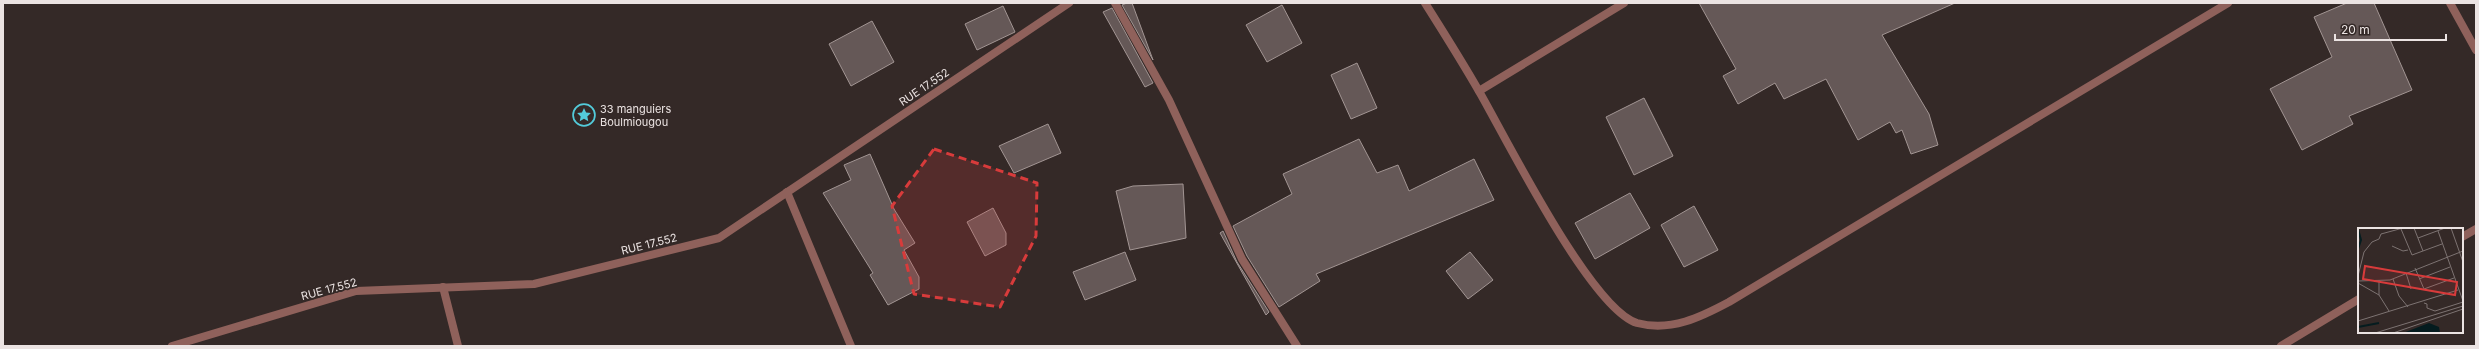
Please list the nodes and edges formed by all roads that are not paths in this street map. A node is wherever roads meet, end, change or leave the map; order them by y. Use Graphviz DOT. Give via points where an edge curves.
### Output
graph roads {
  1 [pos="1069,3"];
  2 [pos="1115,3"];
  3 [pos="1425,3"];
  4 [pos="1624,3"];
  5 [pos="2228,3"];
  6 [pos="2450,3"];
  7 [pos="2476,50"];
  8 [pos="1479,91"];
  9 [pos="787,192"];
  10 [pos="2476,229"];
  11 [pos="2463,236"];
  12 [pos="443,287"];
  13 [pos="2358,300"];
  14 [pos="172,346"];
  15 [pos="458,346"];
  16 [pos="851,346"];
  17 [pos="1297,346"];
  18 [pos="2282,346"];
  1 -- 9 [label="street, RUE 17.552"];
  2 -- 17 [label="street" via="1169,100 1242,259"];
  3 -- 8 [label="street"];
  4 -- 8 [label="street"];
  5 -- 8 [label="street" via="1729,302 1695,320 1660,326 1638,323 1621,315 1572,256"];
  6 -- 7 [label="street"];
  9 -- 12 [label="street, RUE 17.552" via="719,238 534,284"];
  9 -- 16 [label="street"];
  10 -- 11 [label="street"];
  12 -- 14 [label="street, RUE 17.552" via="356,291"];
  12 -- 15 [label="street"];
  13 -- 18 [label="street"];
}
